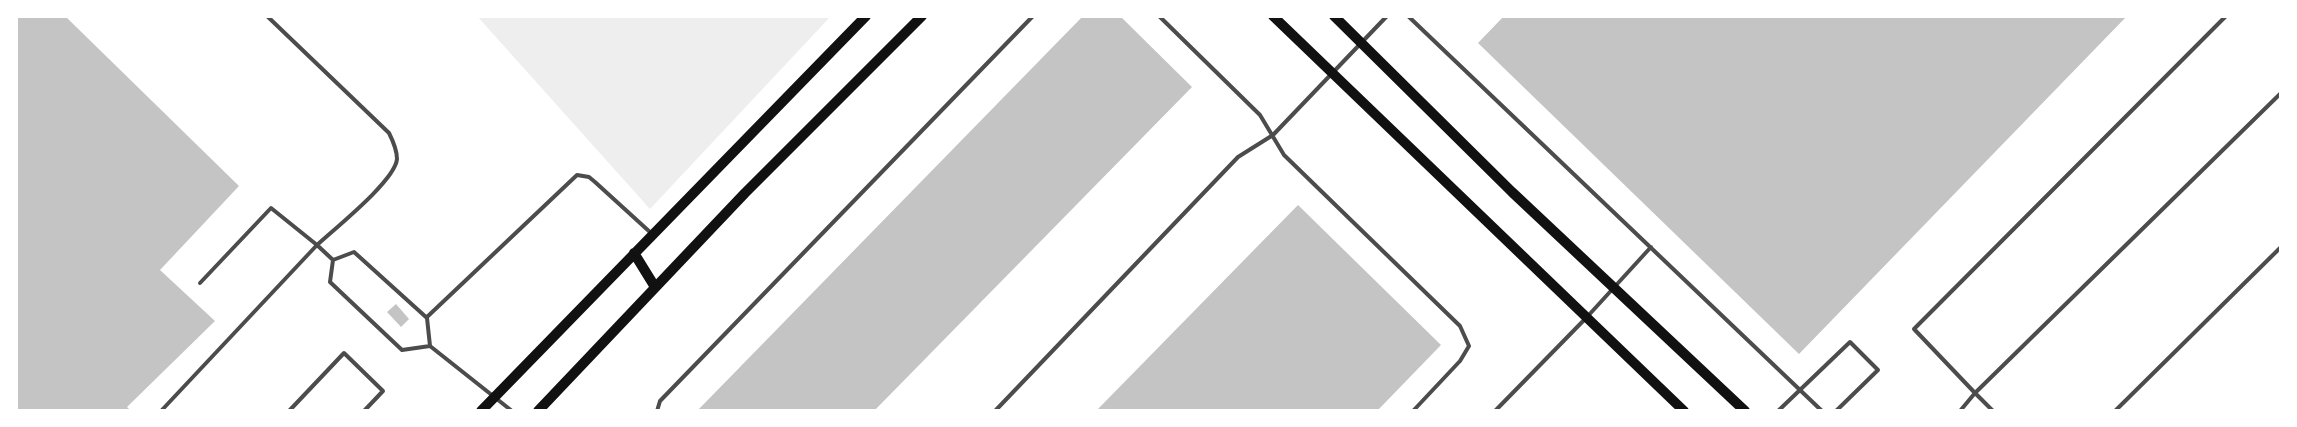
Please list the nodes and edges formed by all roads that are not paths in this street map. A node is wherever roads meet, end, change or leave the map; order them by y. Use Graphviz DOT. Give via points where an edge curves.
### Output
graph roads {
  1 [pos="267,16"];
  2 [pos="866,16"];
  3 [pos="922,16"];
  4 [pos="1033,16"];
  5 [pos="1159,16"];
  6 [pos="1273,16"];
  7 [pos="1334,16"];
  8 [pos="1387,16"];
  9 [pos="1408,16"];
  10 [pos="2226,16"];
  11 [pos="1360,42"];
  12 [pos="1332,73"];
  13 [pos="2281,93"];
  14 [pos="1273,135"];
  15 [pos="653,234"];
  16 [pos="317,246"];
  17 [pos="1651,247"];
  18 [pos="2281,247"];
  19 [pos="634,253"];
  20 [pos="333,260"];
  21 [pos="200,282"];
  22 [pos="655,287"];
  23 [pos="1614,288"];
  24 [pos="1587,317"];
  25 [pos="427,318"];
  26 [pos="430,346"];
  27 [pos="1802,390"];
  28 [pos="1975,393"];
  29 [pos="494,396"];
  30 [pos="161,411"];
  31 [pos="289,411"];
  32 [pos="364,411"];
  33 [pos="480,411"];
  34 [pos="512,411"];
  35 [pos="538,411"];
  36 [pos="657,411"];
  37 [pos="994,411"];
  38 [pos="1413,411"];
  39 [pos="1495,411"];
  40 [pos="1684,411"];
  41 [pos="1745,411"];
  42 [pos="1778,411"];
  43 [pos="1822,411"];
  44 [pos="1836,411"];
  45 [pos="1960,411"];
  46 [pos="1993,411"];
  47 [pos="2115,411"];
  1 -- 16 [label="lane" via="389,133 396,149 397,160 386,181"];
  2 -- 15 [label="main road"];
  3 -- 22 [label="main road" via="745,192"];
  4 -- 36 [label="lane" via="660,401"];
  5 -- 14 [label="lane" via="1260,115"];
  6 -- 12 [label="main road"];
  7 -- 11 [label="main road"];
  8 -- 11 [label="lane"];
  9 -- 17 [label="lane"];
  10 -- 28 [label="lane" via="1914,329"];
  11 -- 12 [label="lane"];
  11 -- 23 [label="main road"];
  12 -- 14 [label="lane"];
  12 -- 24 [label="main road"];
  13 -- 28 [label="lane"];
  14 -- 37 [label="lane" via="1238,157"];
  14 -- 38 [label="lane" via="1284,155 1460,326 1469,346 1460,361"];
  15 -- 19 [label="main road"];
  15 -- 25 [label="lane" via="589,177 577,175"];
  16 -- 20 [label="lane"];
  16 -- 21 [label="lane" via="271,208"];
  16 -- 30 [label="lane"];
  17 -- 23 [label="lane"];
  17 -- 27 [label="lane"];
  18 -- 47 [label="lane"];
  19 -- 22 [label="main road"];
  19 -- 29 [label="main road"];
  20 -- 25 [label="lane" via="354,252"];
  20 -- 26 [label="lane" via="330,282 402,350"];
  22 -- 35 [label="main road"];
  23 -- 24 [label="lane"];
  23 -- 41 [label="main road"];
  24 -- 39 [label="lane"];
  24 -- 40 [label="main road"];
  25 -- 26 [label="lane"];
  26 -- 29 [label="lane"];
  27 -- 42 [label="lane"];
  27 -- 43 [label="lane"];
  27 -- 44 [label="lane" via="1850,342 1878,370"];
  28 -- 45 [label="lane"];
  28 -- 46 [label="lane"];
  29 -- 33 [label="main road"];
  29 -- 34 [label="lane"];
  31 -- 32 [label="lane" via="344,353 383,391"];
}
